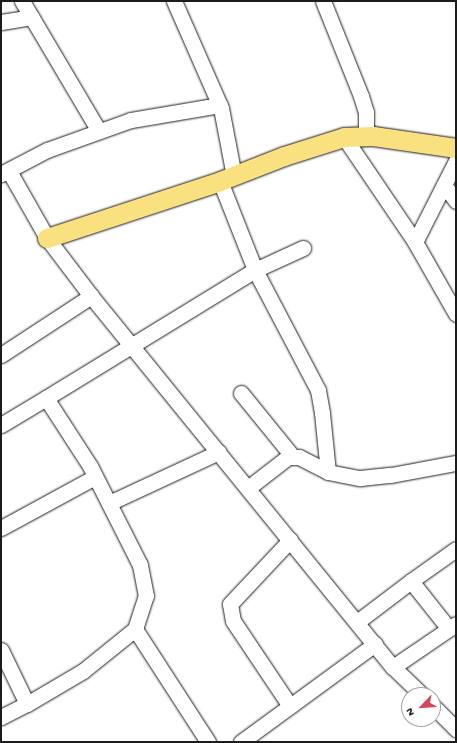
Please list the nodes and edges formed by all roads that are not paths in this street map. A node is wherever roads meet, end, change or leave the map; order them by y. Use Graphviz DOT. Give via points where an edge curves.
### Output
graph roads {
  1 [pos="22,1"];
  2 [pos="174,1"];
  3 [pos="323,1"];
  4 [pos="32,17"];
  5 [pos="1,22"];
  6 [pos="220,104"];
  7 [pos="100,131"];
  8 [pos="366,136"];
  9 [pos="344,137"];
  10 [pos="456,148"];
  11 [pos="456,161"];
  12 [pos="5,172"];
  13 [pos="227,178"];
  14 [pos="444,185"];
  15 [pos="456,201"];
  16 [pos="47,238"];
  17 [pos="414,242"];
  18 [pos="302,248"];
  19 [pos="255,270"];
  20 [pos="91,296"];
  21 [pos="456,314"];
  22 [pos="132,346"];
  23 [pos="1,355"];
  24 [pos="241,393"];
  25 [pos="46,398"];
  26 [pos="1,425"];
  27 [pos="219,452"];
  28 [pos="293,457"];
  29 [pos="456,463"];
  30 [pos="328,472"];
  31 [pos="95,477"];
  32 [pos="248,488"];
  33 [pos="108,503"];
  34 [pos="1,528"];
  35 [pos="290,540"];
  36 [pos="456,549"];
  37 [pos="411,581"];
  38 [pos="357,622"];
  39 [pos="452,627"];
  40 [pos="135,629"];
  41 [pos="375,644"];
  42 [pos="1,650"];
  43 [pos="393,667"];
  44 [pos="414,687"];
  45 [pos="27,704"];
  46 [pos="290,706"];
  47 [pos="441,714"];
  48 [pos="1,717"];
  49 [pos="456,729"];
  50 [pos="208,742"];
  51 [pos="241,742"];
  1 -- 4 [label="street"];
  2 -- 6 [label="street"];
  3 -- 8 [label="street" via="361,96 366,112"];
  4 -- 5 [label="street"];
  4 -- 7 [label="street"];
  6 -- 7 [label="street" via="132,120"];
  6 -- 13 [label="street"];
  7 -- 12 [label="street" via="47,150"];
  8 -- 9 [label="main road"];
  8 -- 10 [label="main road"];
  9 -- 13 [label="main road"];
  9 -- 17 [label="street"];
  11 -- 14 [label="street"];
  12 -- 16 [label="street"];
  13 -- 16 [label="main road"];
  13 -- 19 [label="street"];
  14 -- 15 [label="street"];
  14 -- 17 [label="street"];
  16 -- 20 [label="street"];
  17 -- 21 [label="street"];
  18 -- 19 [label="street"];
  19 -- 22 [label="street"];
  19 -- 30 [label="street" via="318,390"];
  20 -- 22 [label="street"];
  20 -- 23 [label="street"];
  22 -- 25 [label="street"];
  22 -- 27 [label="street"];
  24 -- 28 [label="street"];
  25 -- 26 [label="street"];
  25 -- 31 [label="street"];
  27 -- 32 [label="street"];
  27 -- 33 [label="street"];
  28 -- 30 [label="street" via="299,457"];
  28 -- 32 [label="street" via="288,457"];
  29 -- 30 [label="street" via="360,478"];
  31 -- 33 [label="street"];
  31 -- 34 [label="street"];
  32 -- 35 [label="street"];
  33 -- 40 [label="street" via="140,565 146,596"];
  35 -- 38 [label="street"];
  35 -- 46 [label="street" via="230,604 233,621"];
  36 -- 37 [label="street"];
  37 -- 38 [label="street"];
  37 -- 39 [label="street"];
  38 -- 41 [label="street"];
  39 -- 43 [label="street"];
  40 -- 45 [label="street" via="83,671"];
  40 -- 50 [label="street"];
  41 -- 43 [label="street"];
  41 -- 46 [label="street"];
  42 -- 45 [label="street"];
  43 -- 44 [label="street"];
  45 -- 48 [label="street"];
  46 -- 51 [label="street"];
  47 -- 49 [label="street"];
}
